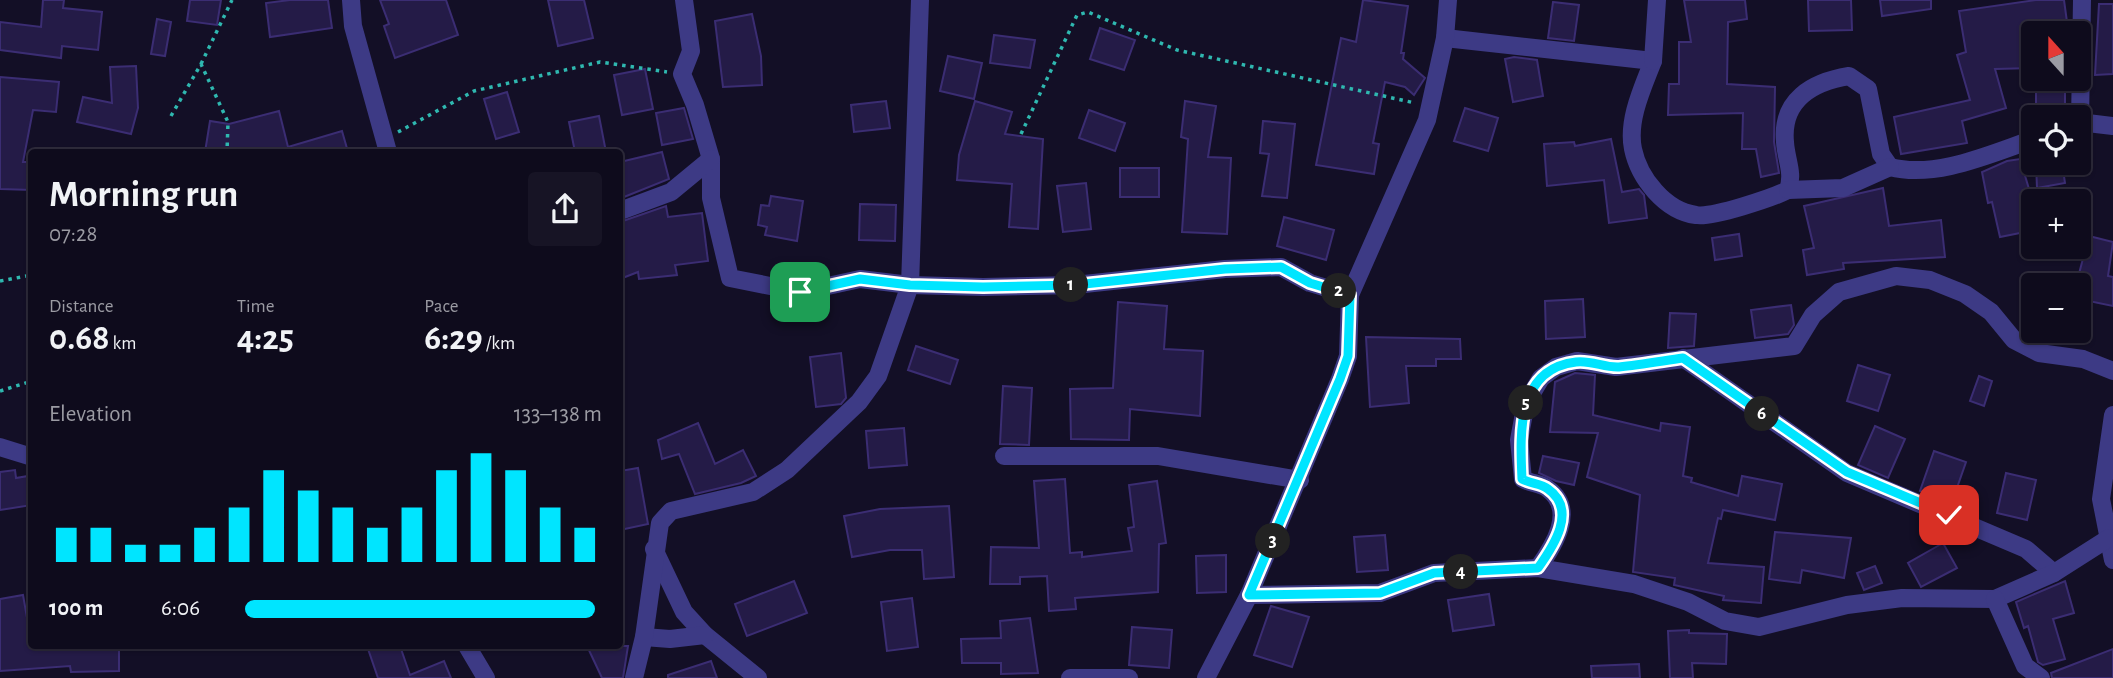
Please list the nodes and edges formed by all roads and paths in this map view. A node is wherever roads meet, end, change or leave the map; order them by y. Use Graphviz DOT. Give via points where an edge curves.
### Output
graph roads {
  1 [pos="232,0"];
  2 [pos="351,0"];
  3 [pos="684,0"];
  4 [pos="920,0"];
  5 [pos="1448,0"];
  6 [pos="1657,0"];
  7 [pos="2082,0"];
  8 [pos="1445,38"];
  9 [pos="1653,61"];
  10 [pos="201,64"];
  11 [pos="682,74"];
  12 [pos="2080,105"];
  13 [pos="1431,107"];
  14 [pos="172,116"];
  15 [pos="2091,123"];
  16 [pos="2113,126"];
  17 [pos="1021,134"];
  18 [pos="2021,143"];
  19 [pos="386,146"];
  20 [pos="228,149"];
  21 [pos="711,159"];
  22 [pos="1890,167"];
  23 [pos="1788,190"];
  24 [pos="623,210"];
  25 [pos="28,276"];
  26 [pos="0,281"];
  27 [pos="910,285"];
  28 [pos="1350,295"];
  29 [pos="1683,358"];
  30 [pos="2113,371"];
  31 [pos="28,382"];
  32 [pos="0,391"];
  33 [pos="2113,415"];
  34 [pos="0,447"];
  35 [pos="28,456"];
  36 [pos="1003,456"];
  37 [pos="1300,480"];
  38 [pos="2109,538"];
  39 [pos="654,549"];
  40 [pos="2113,560"];
  41 [pos="1538,568"];
  42 [pos="2054,573"];
  43 [pos="1249,595"];
  44 [pos="1995,599"];
  45 [pos="705,635"];
  46 [pos="644,637"];
  47 [pos="469,649"];
  48 [pos="486,678"];
  49 [pos="634,678"];
  50 [pos="758,678"];
  51 [pos="1070,678"];
  52 [pos="1129,678"];
  53 [pos="1206,678"];
  54 [pos="2041,678"];
  1 -- 10 [label="path"];
  2 -- 19 [label="street" via="353,26"];
  3 -- 11 [label="street" via="691,51"];
  4 -- 27 [label="street"];
  5 -- 8 [label="street"];
  6 -- 9 [label="street"];
  7 -- 12 [label="street"];
  8 -- 9 [label="street"];
  8 -- 13 [label="street"];
  9 -- 23 [label="street" via="1639,101 1633,148 1642,173 1657,193 1676,209 1698,216"];
  10 -- 14 [label="path"];
  10 -- 20 [label="path" via="228,122"];
  11 -- 19 [label="path" via="600,62 474,91"];
  11 -- 21 [label="street"];
  13 -- 17 [label="path" via="1177,50 1088,12 1077,15"];
  13 -- 28 [label="street"];
  15 -- 16 [label="street"];
  18 -- 22 [label="street" via="1951,166"];
  21 -- 24 [label="street" via="671,192"];
  21 -- 27 [label="street" via="711,198 730,278 800,292 860,279"];
  22 -- 23 [label="street" via="1843,188"];
  22 -- 23 [label="street" via="1881,154 1868,89 1849,76 1832,79 1814,84 1793,101 1785,143 1793,177"];
  25 -- 26 [label="path"];
  27 -- 28 [label="street" via="1075,285 1281,267 1310,283"];
  27 -- 39 [label="street" via="878,376 859,402 787,470 753,492 671,511 660,523"];
  28 -- 37 [label="street" via="1348,356"];
  29 -- 30 [label="street" via="1794,346 1813,315 1839,292 1896,276 1930,280 1965,293 1991,312 2014,340 2039,354 2082,359"];
  29 -- 41 [label="street" via="1616,368 1577,361 1541,377 1526,403 1519,440 1522,479 1545,486 1561,506 1560,530"];
  29 -- 42 [label="street" via="1847,472 2026,549"];
  31 -- 32 [label="path"];
  33 -- 38 [label="street" via="2101,499"];
  34 -- 35 [label="street"];
  36 -- 37 [label="street" via="1158,456"];
  37 -- 43 [label="street"];
  38 -- 40 [label="street"];
  38 -- 42 [label="street"];
  39 -- 45 [label="street" via="684,612"];
  39 -- 46 [label="street"];
  41 -- 43 [label="street" via="1434,573 1380,593"];
  41 -- 44 [label="street" via="1634,584 1688,602 1725,621 1759,627 1847,605 1902,598"];
  42 -- 44 [label="street"];
  43 -- 53 [label="street"];
  44 -- 54 [label="street" via="2025,666"];
  45 -- 46 [label="street"];
  45 -- 50 [label="street"];
  46 -- 49 [label="street"];
  47 -- 48 [label="street"];
  51 -- 52 [label="street"];
}
